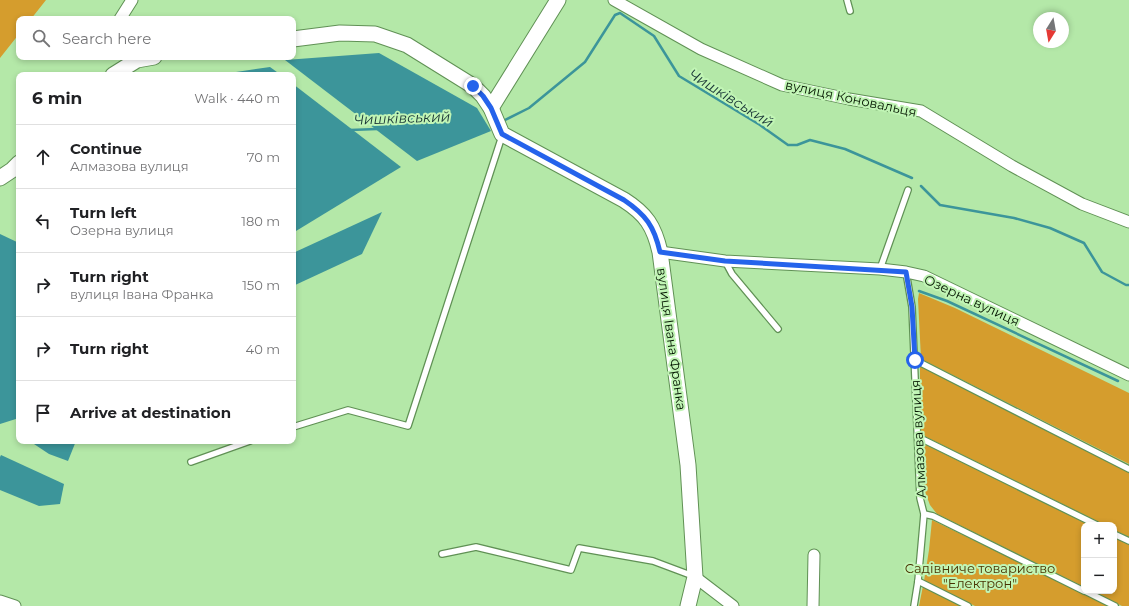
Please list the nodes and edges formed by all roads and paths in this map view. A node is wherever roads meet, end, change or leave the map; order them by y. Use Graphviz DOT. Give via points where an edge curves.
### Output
graph roads {
  1 [pos="132,0"];
  2 [pos="558,0"];
  3 [pos="614,0"];
  4 [pos="847,0"];
  5 [pos="850,11"];
  6 [pos="122,16"];
  7 [pos="296,39"];
  8 [pos="137,60"];
  9 [pos="125,62"];
  10 [pos="115,72"];
  11 [pos="497,121"];
  12 [pos="16,166"];
  13 [pos="0,178"];
  14 [pos="908,190"];
  15 [pos="1129,222"];
  16 [pos="660,252"];
  17 [pos="725,261"];
  18 [pos="880,269"];
  19 [pos="906,272"];
  20 [pos="778,329"];
  21 [pos="915,360"];
  22 [pos="1129,375"];
  23 [pos="296,426"];
  24 [pos="918,437"];
  25 [pos="242,444"];
  26 [pos="191,462"];
  27 [pos="1129,469"];
  28 [pos="924,514"];
  29 [pos="1091,522"];
  30 [pos="1117,535"];
  31 [pos="1129,541"];
  32 [pos="442,554"];
  33 [pos="814,555"];
  34 [pos="695,577"];
  35 [pos="918,581"];
  36 [pos="1081,590"];
  37 [pos="1090,594"];
  38 [pos="0,601"];
  39 [pos="15,606"];
  40 [pos="688,606"];
  41 [pos="733,606"];
  42 [pos="813,606"];
  43 [pos="914,606"];
  44 [pos="968,606"];
  45 [pos="1115,606"];
  1 -- 6 [label="street"];
  2 -- 11 [label="street"];
  3 -- 15 [label="street, вулиця Коновальця" via="701,49 782,85 921,111 1012,166 1082,204"];
  4 -- 5 [label="lane"];
  7 -- 11 [label="street" via="340,33 375,34 407,45 473,86 483,96"];
  8 -- 9 [label="street"];
  9 -- 10 [label="street"];
  11 -- 16 [label="street, вулиця Івана Франка" via="637,208 652,226"];
  11 -- 23 [label="lane" via="408,426 348,410"];
  12 -- 13 [label="street"];
  14 -- 18 [label="lane"];
  16 -- 17 [label="street, Озерна вулиця"];
  16 -- 34 [label="street, вулиця Івана Франка" via="688,465"];
  17 -- 18 [label="street, Озерна вулиця"];
  17 -- 20 [label="lane" via="732,274"];
  18 -- 19 [label="street, Озерна вулиця"];
  19 -- 21 [label="lane, Алмазова вулиця" via="912,307"];
  19 -- 22 [label="street, Озерна вулиця" via="924,276"];
  21 -- 24 [label="lane, Алмазова вулиця"];
  21 -- 27 [label="lane"];
  24 -- 28 [label="lane, Алмазова вулиця" via="920,498"];
  24 -- 29 [label="lane"];
  25 -- 26 [label="lane"];
  28 -- 35 [label="lane, Алмазова вулиця"];
  28 -- 36 [label="lane"];
  30 -- 31 [label="lane"];
  32 -- 34 [label="lane" via="476,547 571,570 579,548 653,561"];
  33 -- 42 [label="street"];
  34 -- 40 [label="street, вулиця Івана Франка"];
  34 -- 41 [label="street"];
  35 -- 43 [label="lane, Алмазова вулиця"];
  35 -- 44 [label="lane"];
  37 -- 45 [label="lane"];
  38 -- 39 [label="street"];
}
